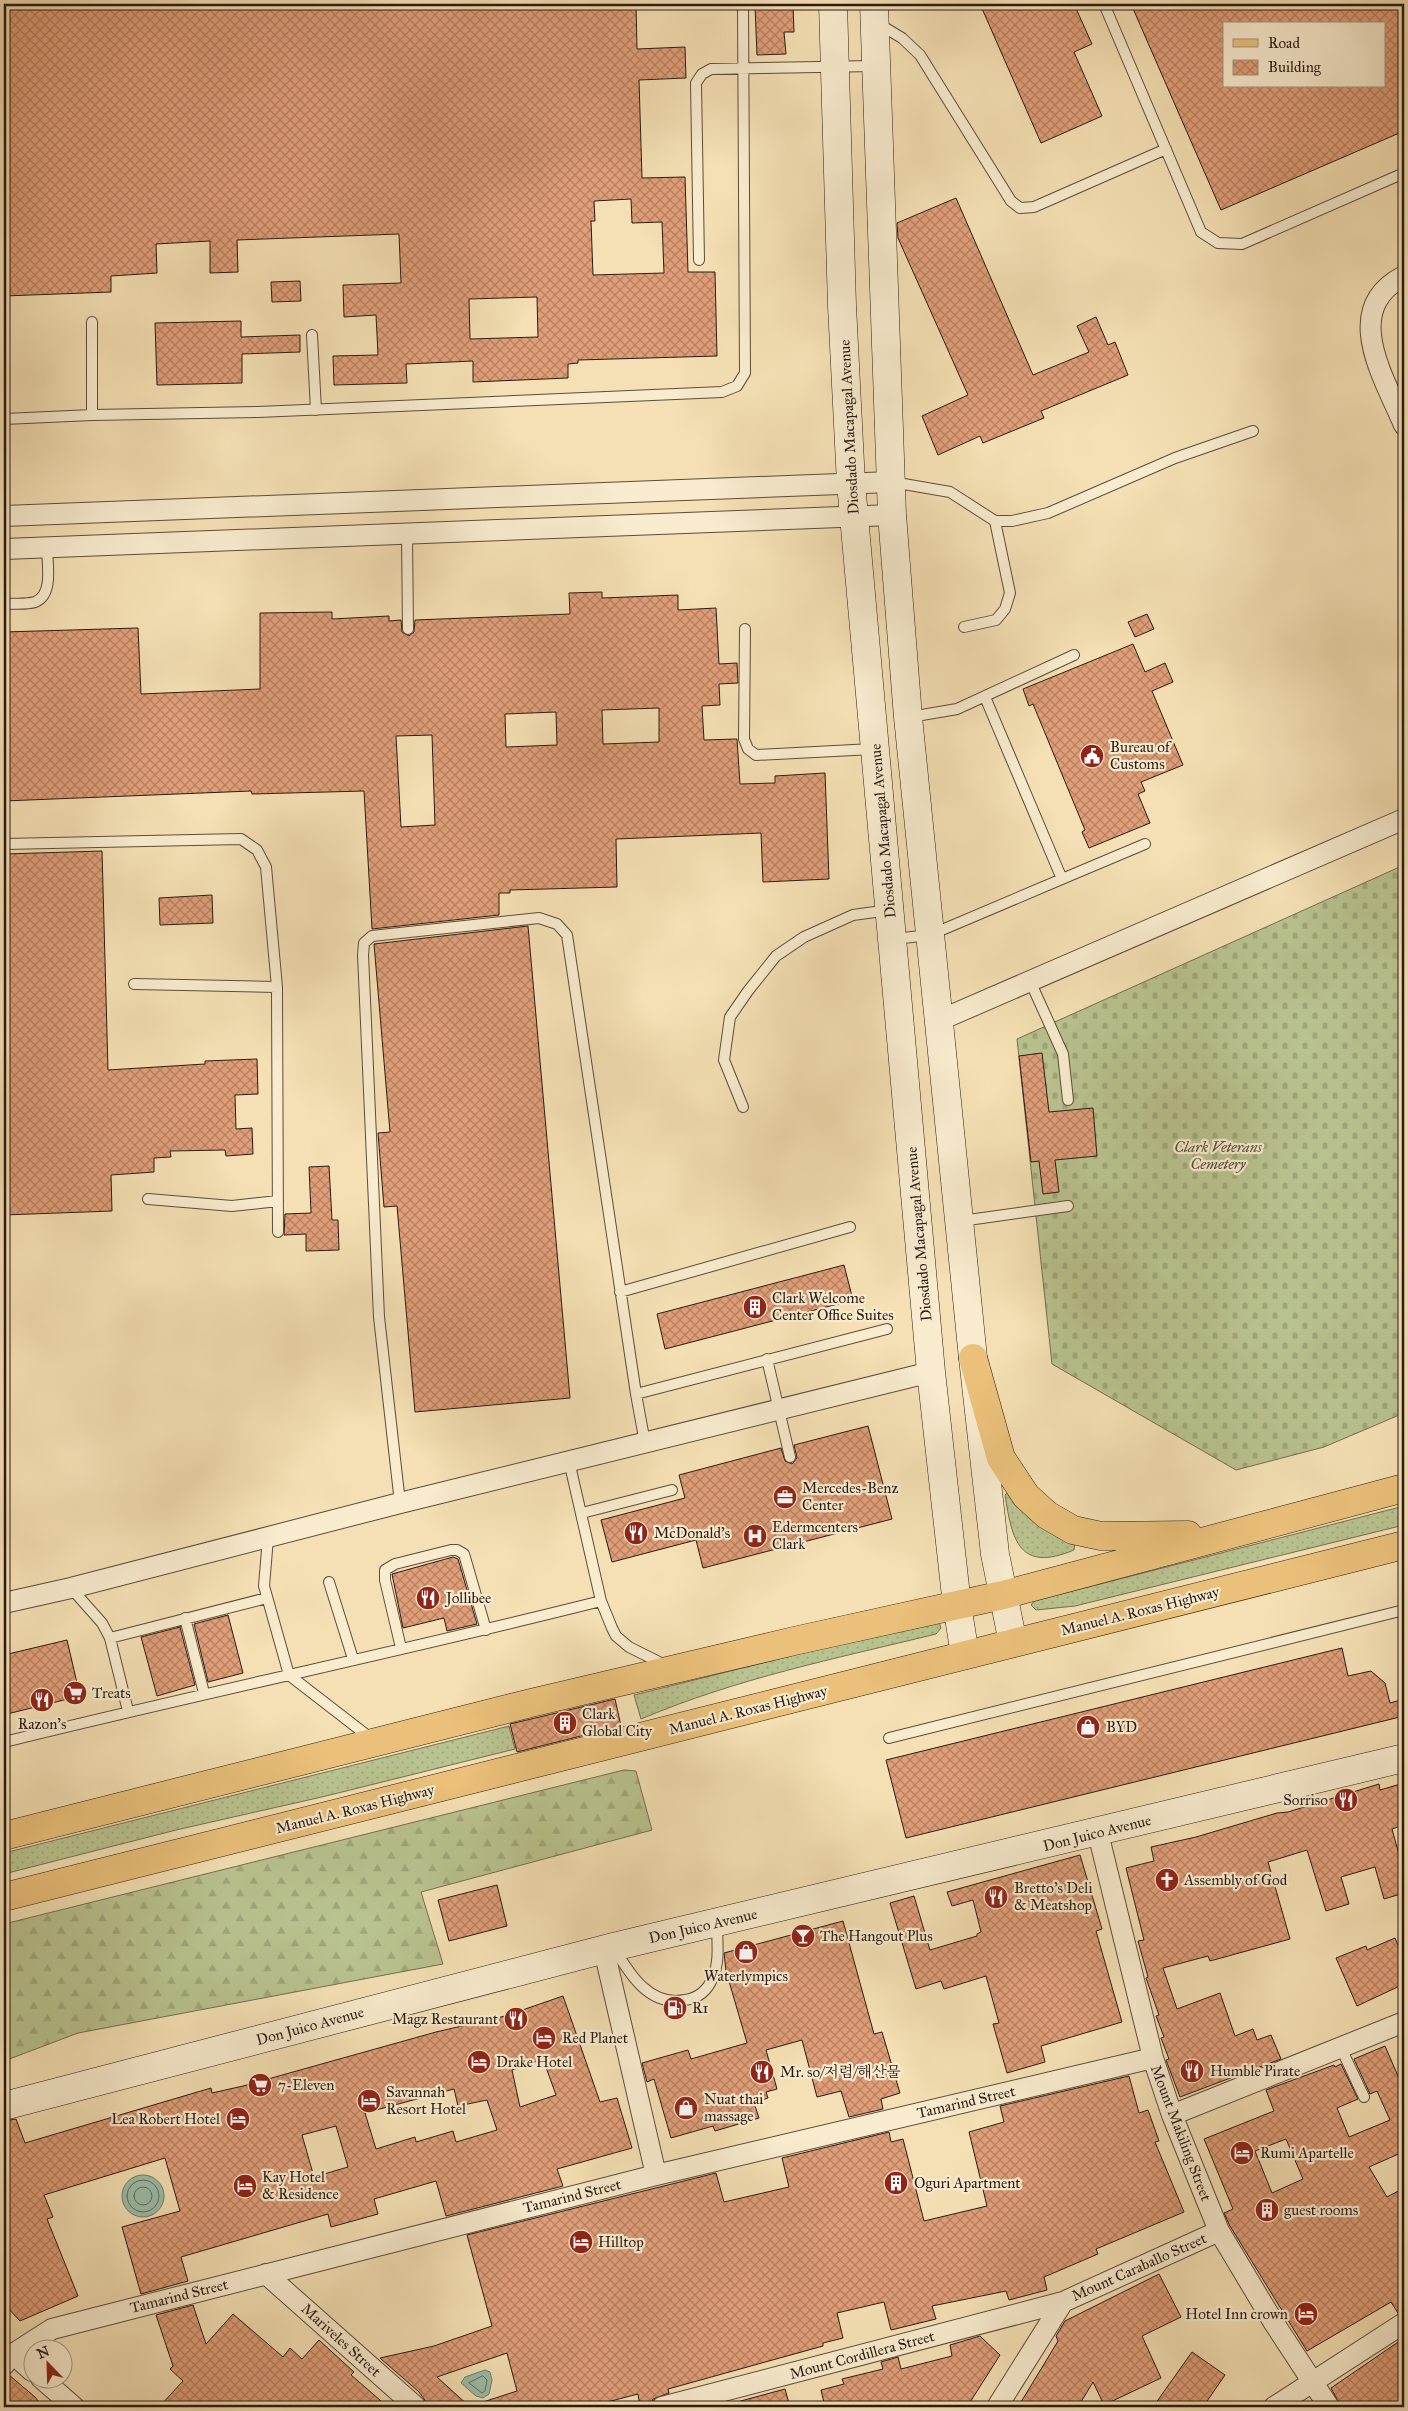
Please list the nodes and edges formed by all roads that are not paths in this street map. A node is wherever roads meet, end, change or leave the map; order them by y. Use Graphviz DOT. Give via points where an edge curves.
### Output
graph roads {
  1 [pos="743,4"];
  2 [pos="833,4"];
  3 [pos="1104,4"];
  4 [pos="874,12"];
  5 [pos="834,65"];
  6 [pos="875,66"];
  7 [pos="744,68"];
  8 [pos="1166,149"];
  9 [pos="1404,173"];
  10 [pos="699,260"];
  11 [pos="1404,276"];
  12 [pos="92,322"];
  13 [pos="312,335"];
  14 [pos="316,410"];
  15 [pos="92,414"];
  16 [pos="4,419"];
  17 [pos="1404,425"];
  18 [pos="1253,431"];
  19 [pos="891,482"];
  20 [pos="851,483"];
  21 [pos="892,515"];
  22 [pos="4,516"];
  23 [pos="854,516"];
  24 [pos="995,521"];
  25 [pos="407,534"];
  26 [pos="47,548"];
  27 [pos="4,549"];
  28 [pos="4,604"];
  29 [pos="744,628"];
  30 [pos="964,628"];
  31 [pos="408,629"];
  32 [pos="1074,655"];
  33 [pos="985,697"];
  34 [pos="908,717"];
  35 [pos="875,749"];
  36 [pos="1404,820"];
  37 [pos="4,844"];
  38 [pos="1145,844"];
  39 [pos="1062,879"];
  40 [pos="890,910"];
  41 [pos="930,935"];
  42 [pos="893,939"];
  43 [pos="1030,981"];
  44 [pos="134,984"];
  45 [pos="277,987"];
  46 [pos="938,1021"];
  47 [pos="1068,1100"];
  48 [pos="743,1107"];
  49 [pos="148,1199"];
  50 [pos="278,1201"];
  51 [pos="1068,1206"];
  52 [pos="960,1221"];
  53 [pos="850,1227"];
  54 [pos="278,1232"];
  55 [pos="620,1292"];
  56 [pos="887,1329"];
  57 [pos="973,1358"];
  58 [pos="766,1359"];
  59 [pos="931,1372"];
  60 [pos="636,1394"];
  61 [pos="779,1410"];
  62 [pos="645,1443"];
  63 [pos="790,1457"];
  64 [pos="570,1461"];
  65 [pos="1404,1488"];
  66 [pos="672,1490"];
  67 [pos="400,1503"];
  68 [pos="582,1513"];
  69 [pos="1224,1535"];
  70 [pos="268,1538"];
  71 [pos="1404,1545"];
  72 [pos="329,1582"];
  73 [pos="71,1588"];
  74 [pos="1002,1595"];
  75 [pos="267,1598"];
  76 [pos="601,1601"];
  77 [pos="4,1603"];
  78 [pos="957,1605"];
  79 [pos="1404,1610"];
  80 [pos="185,1618"];
  81 [pos="486,1630"];
  82 [pos="110,1638"];
  83 [pos="1013,1643"];
  84 [pos="401,1648"];
  85 [pos="965,1655"];
  86 [pos="353,1659"];
  87 [pos="672,1669"];
  88 [pos="289,1675"];
  89 [pos="204,1693"];
  90 [pos="128,1711"];
  91 [pos="888,1738"];
  92 [pos="4,1742"];
  93 [pos="377,1743"];
  94 [pos="1404,1758"];
  95 [pos="1098,1833"];
  96 [pos="4,1836"];
  97 [pos="4,1897"];
  98 [pos="717,1923"];
  99 [pos="609,1949"];
  100 [pos="1404,2022"];
  101 [pos="1340,2046"];
  102 [pos="1153,2058"];
  103 [pos="1364,2097"];
  104 [pos="4,2106"];
  105 [pos="1172,2115"];
  106 [pos="656,2175"];
  107 [pos="1219,2231"];
  108 [pos="266,2274"];
  109 [pos="1063,2302"];
  110 [pos="1404,2323"];
  111 [pos="8,2360"];
  112 [pos="22,2366"];
  113 [pos="1312,2380"];
  114 [pos="52,2388"];
  115 [pos="74,2407"];
  116 [pos="416,2407"];
  117 [pos="662,2407"];
  118 [pos="997,2407"];
  119 [pos="1274,2407"];
  120 [pos="1329,2407"];
  1 -- 7 [label="lane"];
  2 -- 5 [label="main road, Diosdado Macapagal Avenue"];
  3 -- 8 [label="lane"];
  4 -- 6 [label="main road"];
  4 -- 8 [label="lane" via="920,55 1011,200 1020,208 1034,208"];
  5 -- 6 [label="lane"];
  5 -- 7 [label="lane"];
  5 -- 20 [label="main road, Diosdado Macapagal Avenue"];
  6 -- 19 [label="main road"];
  7 -- 10 [label="lane" via="710,69 696,83"];
  7 -- 14 [label="lane" via="745,373 737,386 722,392"];
  8 -- 9 [label="lane" via="1202,232 1218,243 1242,244"];
  11 -- 17 [label="street" via="1387,286 1378,298 1369,325 1377,359"];
  12 -- 15 [label="lane"];
  13 -- 14 [label="lane"];
  14 -- 15 [label="lane"];
  15 -- 16 [label="lane"];
  18 -- 24 [label="lane" via="1175,458 1048,513 1012,521"];
  19 -- 20 [label="street"];
  19 -- 21 [label="main road"];
  19 -- 24 [label="lane" via="950,492"];
  20 -- 22 [label="street"];
  20 -- 23 [label="main road, Diosdado Macapagal Avenue"];
  21 -- 23 [label="street"];
  21 -- 34 [label="main road"];
  23 -- 25 [label="street"];
  23 -- 35 [label="main road, Diosdado Macapagal Avenue"];
  24 -- 30 [label="lane" via="1010,593 1005,609 996,620"];
  25 -- 26 [label="street"];
  25 -- 31 [label="lane"];
  26 -- 27 [label="street"];
  26 -- 28 [label="lane" via="47,590 42,598 34,602"];
  29 -- 35 [label="lane" via="744,739 748,749 756,755"];
  32 -- 33 [label="lane"];
  33 -- 34 [label="lane" via="956,709"];
  33 -- 39 [label="lane"];
  34 -- 41 [label="main road"];
  35 -- 40 [label="main road, Diosdado Macapagal Avenue"];
  36 -- 43 [label="street"];
  37 -- 45 [label="lane" via="241,839 257,850 266,867"];
  38 -- 39 [label="lane"];
  39 -- 41 [label="lane"];
  40 -- 42 [label="main road, Diosdado Macapagal Avenue"];
  40 -- 48 [label="lane" via="853,915 804,937 776,956 748,991 730,1017 724,1060"];
  41 -- 42 [label="lane"];
  41 -- 46 [label="main road"];
  42 -- 59 [label="main road, Diosdado Macapagal Avenue"];
  43 -- 46 [label="street"];
  43 -- 47 [label="lane" via="1063,1054"];
  44 -- 45 [label="lane"];
  45 -- 50 [label="lane"];
  46 -- 52 [label="main road"];
  49 -- 50 [label="lane" via="232,1206"];
  50 -- 54 [label="lane"];
  51 -- 52 [label="lane"];
  52 -- 57 [label="main road"];
  53 -- 55 [label="lane"];
  55 -- 60 [label="lane"];
  55 -- 67 [label="lane" via="567,935 557,924 539,918 372,936 364,943 363,955 379,1317"];
  56 -- 58 [label="lane"];
  57 -- 69 [label="main road" via="1001,1458 1026,1496 1047,1515 1072,1530 1100,1536"];
  57 -- 74 [label="main road"];
  58 -- 60 [label="lane"];
  58 -- 61 [label="lane"];
  59 -- 61 [label="street"];
  59 -- 78 [label="main road, Diosdado Macapagal Avenue"];
  60 -- 62 [label="lane"];
  61 -- 62 [label="street"];
  61 -- 63 [label="lane"];
  62 -- 64 [label="street"];
  64 -- 67 [label="street"];
  64 -- 68 [label="lane"];
  65 -- 69 [label="main road"];
  66 -- 68 [label="lane"];
  67 -- 70 [label="street"];
  68 -- 76 [label="lane"];
  69 -- 74 [label="main road"];
  70 -- 73 [label="street"];
  70 -- 75 [label="lane" via="264,1578"];
  71 -- 83 [label="main road, Manuel A. Roxas Highway"];
  72 -- 86 [label="lane"];
  73 -- 77 [label="street"];
  73 -- 82 [label="lane" via="102,1623"];
  74 -- 78 [label="main road"];
  74 -- 83 [label="main road"];
  75 -- 80 [label="lane"];
  75 -- 88 [label="lane"];
  76 -- 81 [label="lane"];
  76 -- 87 [label="lane" via="612,1628 622,1641"];
  78 -- 85 [label="main road, Diosdado Macapagal Avenue"];
  78 -- 87 [label="main road"];
  79 -- 91 [label="lane"];
  80 -- 82 [label="lane"];
  80 -- 89 [label="lane"];
  81 -- 84 [label="lane"];
  81 -- 84 [label="lane" via="464,1554 452,1550 395,1564 385,1570"];
  82 -- 90 [label="lane"];
  83 -- 85 [label="main road, Manuel A. Roxas Highway"];
  84 -- 86 [label="lane"];
  85 -- 97 [label="main road, Manuel A. Roxas Highway"];
  86 -- 88 [label="lane"];
  87 -- 93 [label="main road"];
  88 -- 89 [label="lane"];
  88 -- 93 [label="lane"];
  89 -- 90 [label="lane"];
  90 -- 92 [label="lane"];
  93 -- 96 [label="main road"];
  94 -- 95 [label="main road, Don Juico Avenue"];
  95 -- 98 [label="main road, Don Juico Avenue"];
  95 -- 102 [label="street, Mount Makiling Street"];
  98 -- 99 [label="main road, Don Juico Avenue"];
  98 -- 99 [label="lane" via="718,1956 714,1977 706,1991 694,1999 673,2003 660,1999 642,1988"];
  99 -- 104 [label="main road, Don Juico Avenue"];
  99 -- 106 [label="street"];
  100 -- 101 [label="street"];
  101 -- 103 [label="lane"];
  101 -- 105 [label="street"];
  102 -- 105 [label="street, Mount Makiling Street"];
  102 -- 106 [label="street, Tamarind Street"];
  105 -- 107 [label="street, Mount Makiling Street"];
  106 -- 108 [label="street, Tamarind Street"];
  107 -- 109 [label="street, Mount Caraballo Street"];
  107 -- 113 [label="street, Mount Makiling Street" via="1269,2316"];
  108 -- 111 [label="street, Tamarind Street" via="52,2329"];
  108 -- 116 [label="street, Mariveles Street"];
  109 -- 117 [label="street, Mount Cordillera Street"];
  109 -- 118 [label="street, Mount Caraballo Street"];
  110 -- 113 [label="street"];
  111 -- 112 [label="street"];
  113 -- 119 [label="street"];
  113 -- 120 [label="street, Mount Makiling Street"];
  114 -- 115 [label="street"];
}
